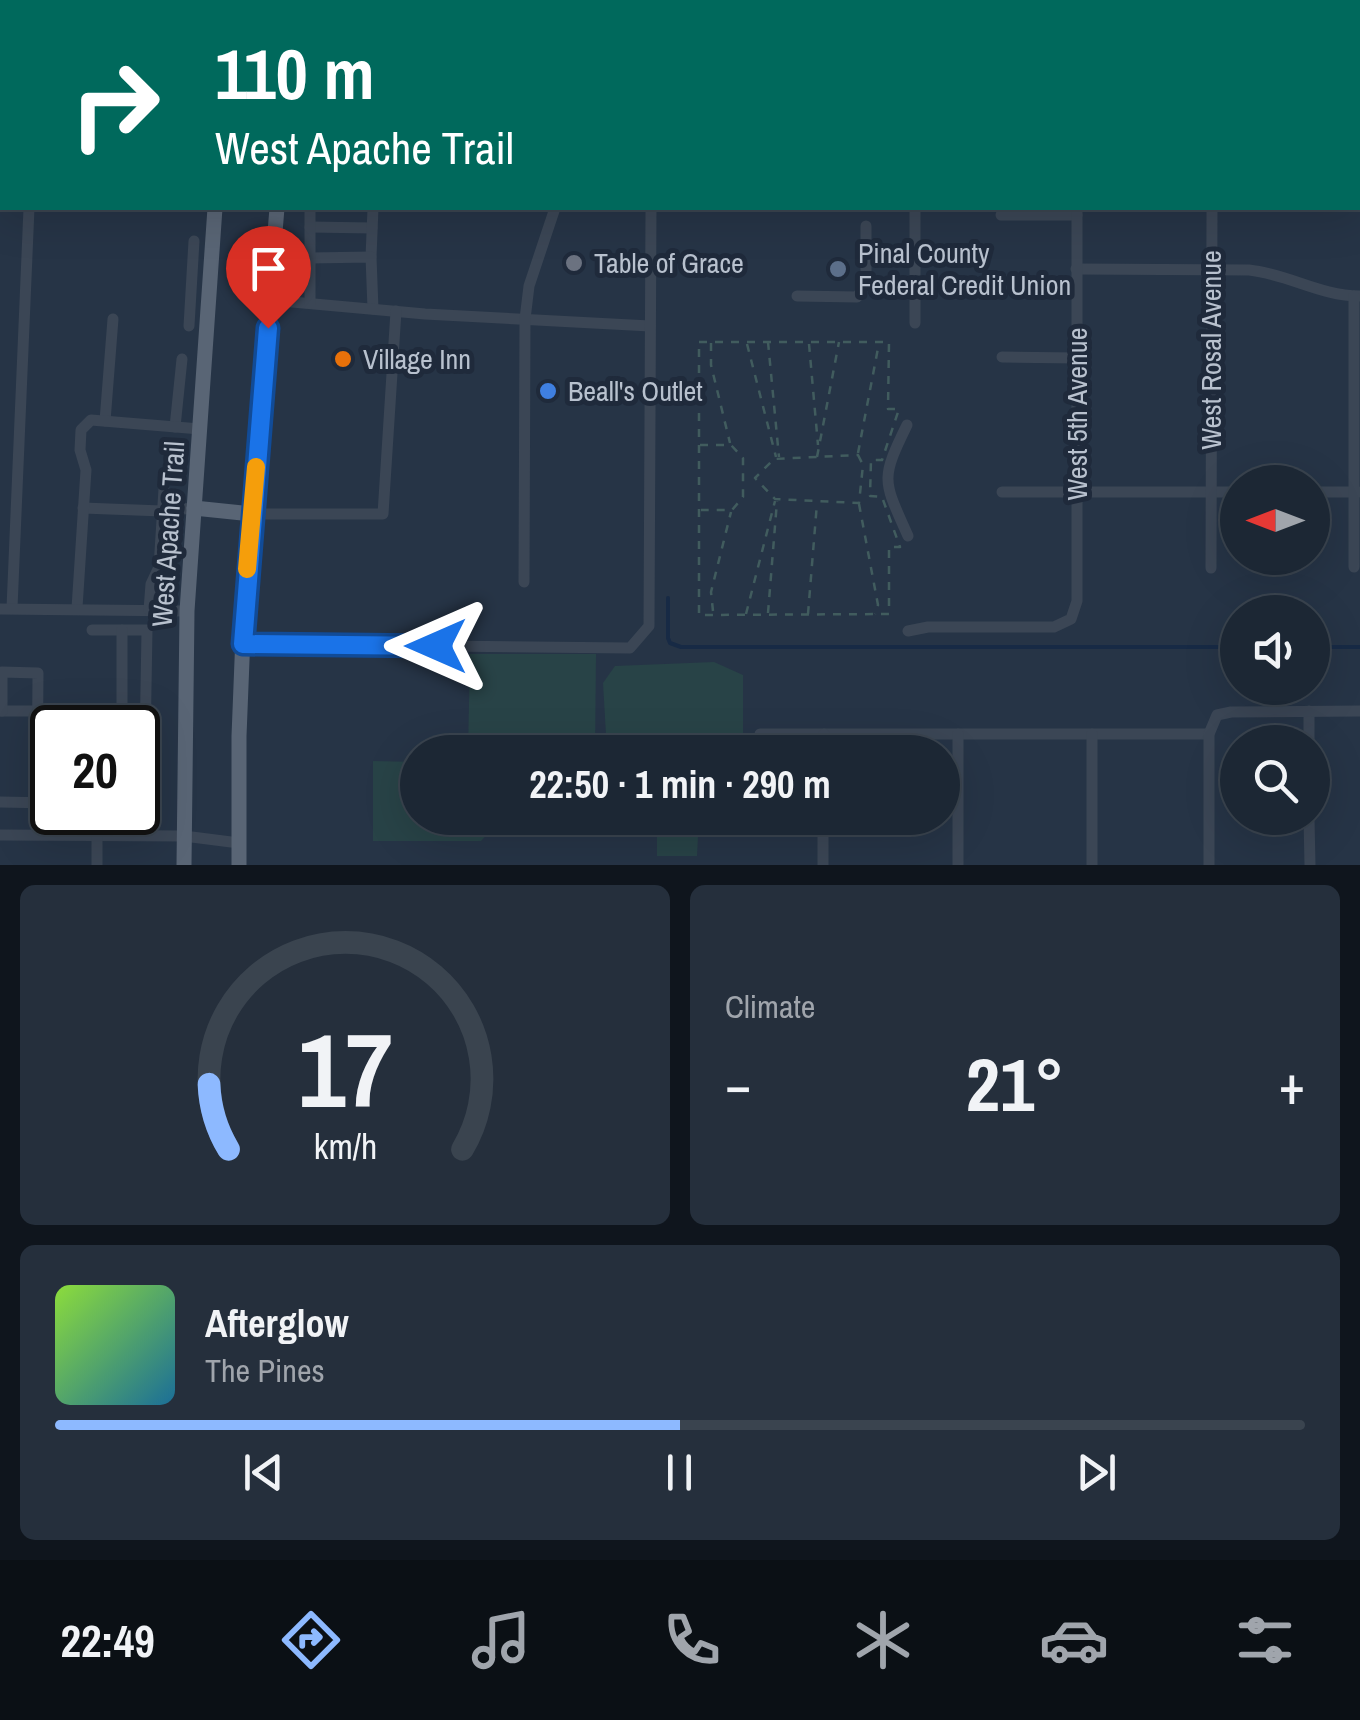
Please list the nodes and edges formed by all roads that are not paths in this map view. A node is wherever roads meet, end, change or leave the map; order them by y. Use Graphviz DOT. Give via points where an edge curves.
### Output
graph roads {
  1 [pos="871,0"];
  2 [pos="880,0"];
  3 [pos="29,210"];
  4 [pos="215,210"];
  5 [pos="265,210"];
  6 [pos="277,210"];
  7 [pos="310,210"];
  8 [pos="373,210"];
  9 [pos="554,210"];
  10 [pos="651,210"];
  11 [pos="916,210"];
  12 [pos="1212,210"];
  13 [pos="1076,211"];
  14 [pos="1001,215"];
  15 [pos="866,226"];
  16 [pos="310,227"];
  17 [pos="372,228"];
  18 [pos="194,241"];
  19 [pos="274,247"];
  20 [pos="371,257"];
  21 [pos="310,258"];
  22 [pos="1212,268"];
  23 [pos="1076,269"];
  24 [pos="798,296"];
  25 [pos="1357,296"];
  26 [pos="270,300"];
  27 [pos="310,304"];
  28 [pos="373,309"];
  29 [pos="396,312"];
  30 [pos="113,319"];
  31 [pos="525,319"];
  32 [pos="915,324"];
  33 [pos="188,326"];
  34 [pos="650,326"];
  35 [pos="1002,357"];
  36 [pos="1076,358"];
  37 [pos="182,359"];
  38 [pos="105,421"];
  39 [pos="907,425"];
  40 [pos="175,427"];
  41 [pos="200,429"];
  42 [pos="164,489"];
  43 [pos="1002,492"];
  44 [pos="1076,492"];
  45 [pos="1211,492"];
  46 [pos="1220,492"];
  47 [pos="1330,492"];
  48 [pos="1357,492"];
  49 [pos="83,508"];
  50 [pos="194,508"];
  51 [pos="162,511"];
  52 [pos="252,514"];
  53 [pos="908,536"];
  54 [pos="1354,567"];
  55 [pos="1211,568"];
  56 [pos="524,582"];
  57 [pos="6,608"];
  58 [pos="77,608"];
  59 [pos="149,610"];
  60 [pos="187,610"];
  61 [pos="92,630"];
  62 [pos="122,630"];
  63 [pos="908,631"];
  64 [pos="243,644"];
  65 [pos="39,705"];
  66 [pos="122,705"];
  67 [pos="146,705"];
  68 [pos="1,711"];
  69 [pos="30,711"];
  70 [pos="1309,711"];
  71 [pos="1360,711"];
  72 [pos="1309,725"];
  73 [pos="760,734"];
  74 [pos="824,734"];
  75 [pos="958,734"];
  76 [pos="1092,734"];
  77 [pos="1209,734"];
  78 [pos="0,802"];
  79 [pos="30,803"];
  80 [pos="0,835"];
  81 [pos="824,835"];
  82 [pos="1310,835"];
  83 [pos="98,836"];
  84 [pos="184,836"];
  85 [pos="239,842"];
  86 [pos="98,865"];
  87 [pos="184,865"];
  88 [pos="239,865"];
  89 [pos="823,865"];
  90 [pos="958,865"];
  91 [pos="1092,865"];
  92 [pos="1209,865"];
  93 [pos="1310,865"];
  1 -- 2 [label="street"];
  3 -- 57 [label="street"];
  4 -- 41 [label="main road, West Apache Trail"];
  5 -- 19 [label="main road"];
  6 -- 19 [label="main road"];
  7 -- 16 [label="street"];
  8 -- 17 [label="street"];
  9 -- 31 [label="street"];
  10 -- 34 [label="street"];
  11 -- 32 [label="street"];
  12 -- 22 [label="street, West Rosal Avenue"];
  13 -- 14 [label="street"];
  13 -- 23 [label="street, West 5th Avenue"];
  15 -- 24 [label="street" via="866,284 857,297"];
  16 -- 17 [label="street"];
  16 -- 21 [label="street"];
  17 -- 20 [label="street"];
  18 -- 33 [label="street"];
  19 -- 26 [label="main road"];
  20 -- 21 [label="street"];
  20 -- 28 [label="street"];
  21 -- 27 [label="street"];
  22 -- 23 [label="street"];
  22 -- 25 [label="street" via="1270,272 1314,290"];
  22 -- 45 [label="street, West Rosal Avenue"];
  23 -- 36 [label="street, West 5th Avenue"];
  25 -- 48 [label="street"];
  26 -- 27 [label="street"];
  26 -- 52 [label="main road"];
  27 -- 28 [label="street"];
  28 -- 29 [label="street"];
  29 -- 31 [label="street"];
  29 -- 52 [label="street" via="382,514"];
  30 -- 38 [label="street"];
  31 -- 34 [label="street"];
  31 -- 56 [label="street"];
  34 -- 64 [label="street" via="649,626 630,648"];
  35 -- 36 [label="street"];
  36 -- 44 [label="street, West 5th Avenue"];
  37 -- 40 [label="street"];
  38 -- 40 [label="street"];
  38 -- 49 [label="street" via="91,420 79,435 86,470"];
  39 -- 53 [label="street" via="888,464 888,491"];
  40 -- 41 [label="street"];
  41 -- 50 [label="main road, West Apache Trail"];
  42 -- 51 [label="street"];
  43 -- 44 [label="street"];
  44 -- 45 [label="street"];
  44 -- 63 [label="street, West 5th Avenue" via="1077,600 1071,619 1054,627"];
  45 -- 46 [label="street"];
  45 -- 55 [label="street, West Rosal Avenue"];
  47 -- 48 [label="street"];
  48 -- 54 [label="street"];
  49 -- 51 [label="street"];
  49 -- 58 [label="street"];
  50 -- 51 [label="street"];
  50 -- 52 [label="main road"];
  50 -- 60 [label="main road, West Apache Trail"];
  51 -- 59 [label="street"];
  52 -- 64 [label="main road"];
  57 -- 58 [label="street"];
  58 -- 59 [label="street"];
  59 -- 60 [label="street"];
  60 -- 84 [label="main road, West Apache Trail"];
  61 -- 62 [label="street"];
  62 -- 66 [label="street"];
  62 -- 67 [label="street" via="147,630"];
  64 -- 85 [label="main road"];
  65 -- 68 [label="street" via="38,673 2,672"];
  68 -- 69 [label="street"];
  70 -- 71 [label="street"];
  70 -- 72 [label="street"];
  70 -- 77 [label="street" via="1231,712 1217,716"];
  73 -- 74 [label="street"];
  74 -- 75 [label="street"];
  75 -- 76 [label="street"];
  75 -- 90 [label="street"];
  76 -- 77 [label="street"];
  76 -- 91 [label="street"];
  77 -- 92 [label="street"];
  78 -- 79 [label="street"];
  80 -- 83 [label="street"];
  81 -- 89 [label="street"];
  82 -- 93 [label="street"];
  83 -- 84 [label="street"];
  83 -- 86 [label="street"];
  84 -- 85 [label="street"];
  84 -- 87 [label="main road, West Apache Trail"];
  85 -- 88 [label="main road"];
}
